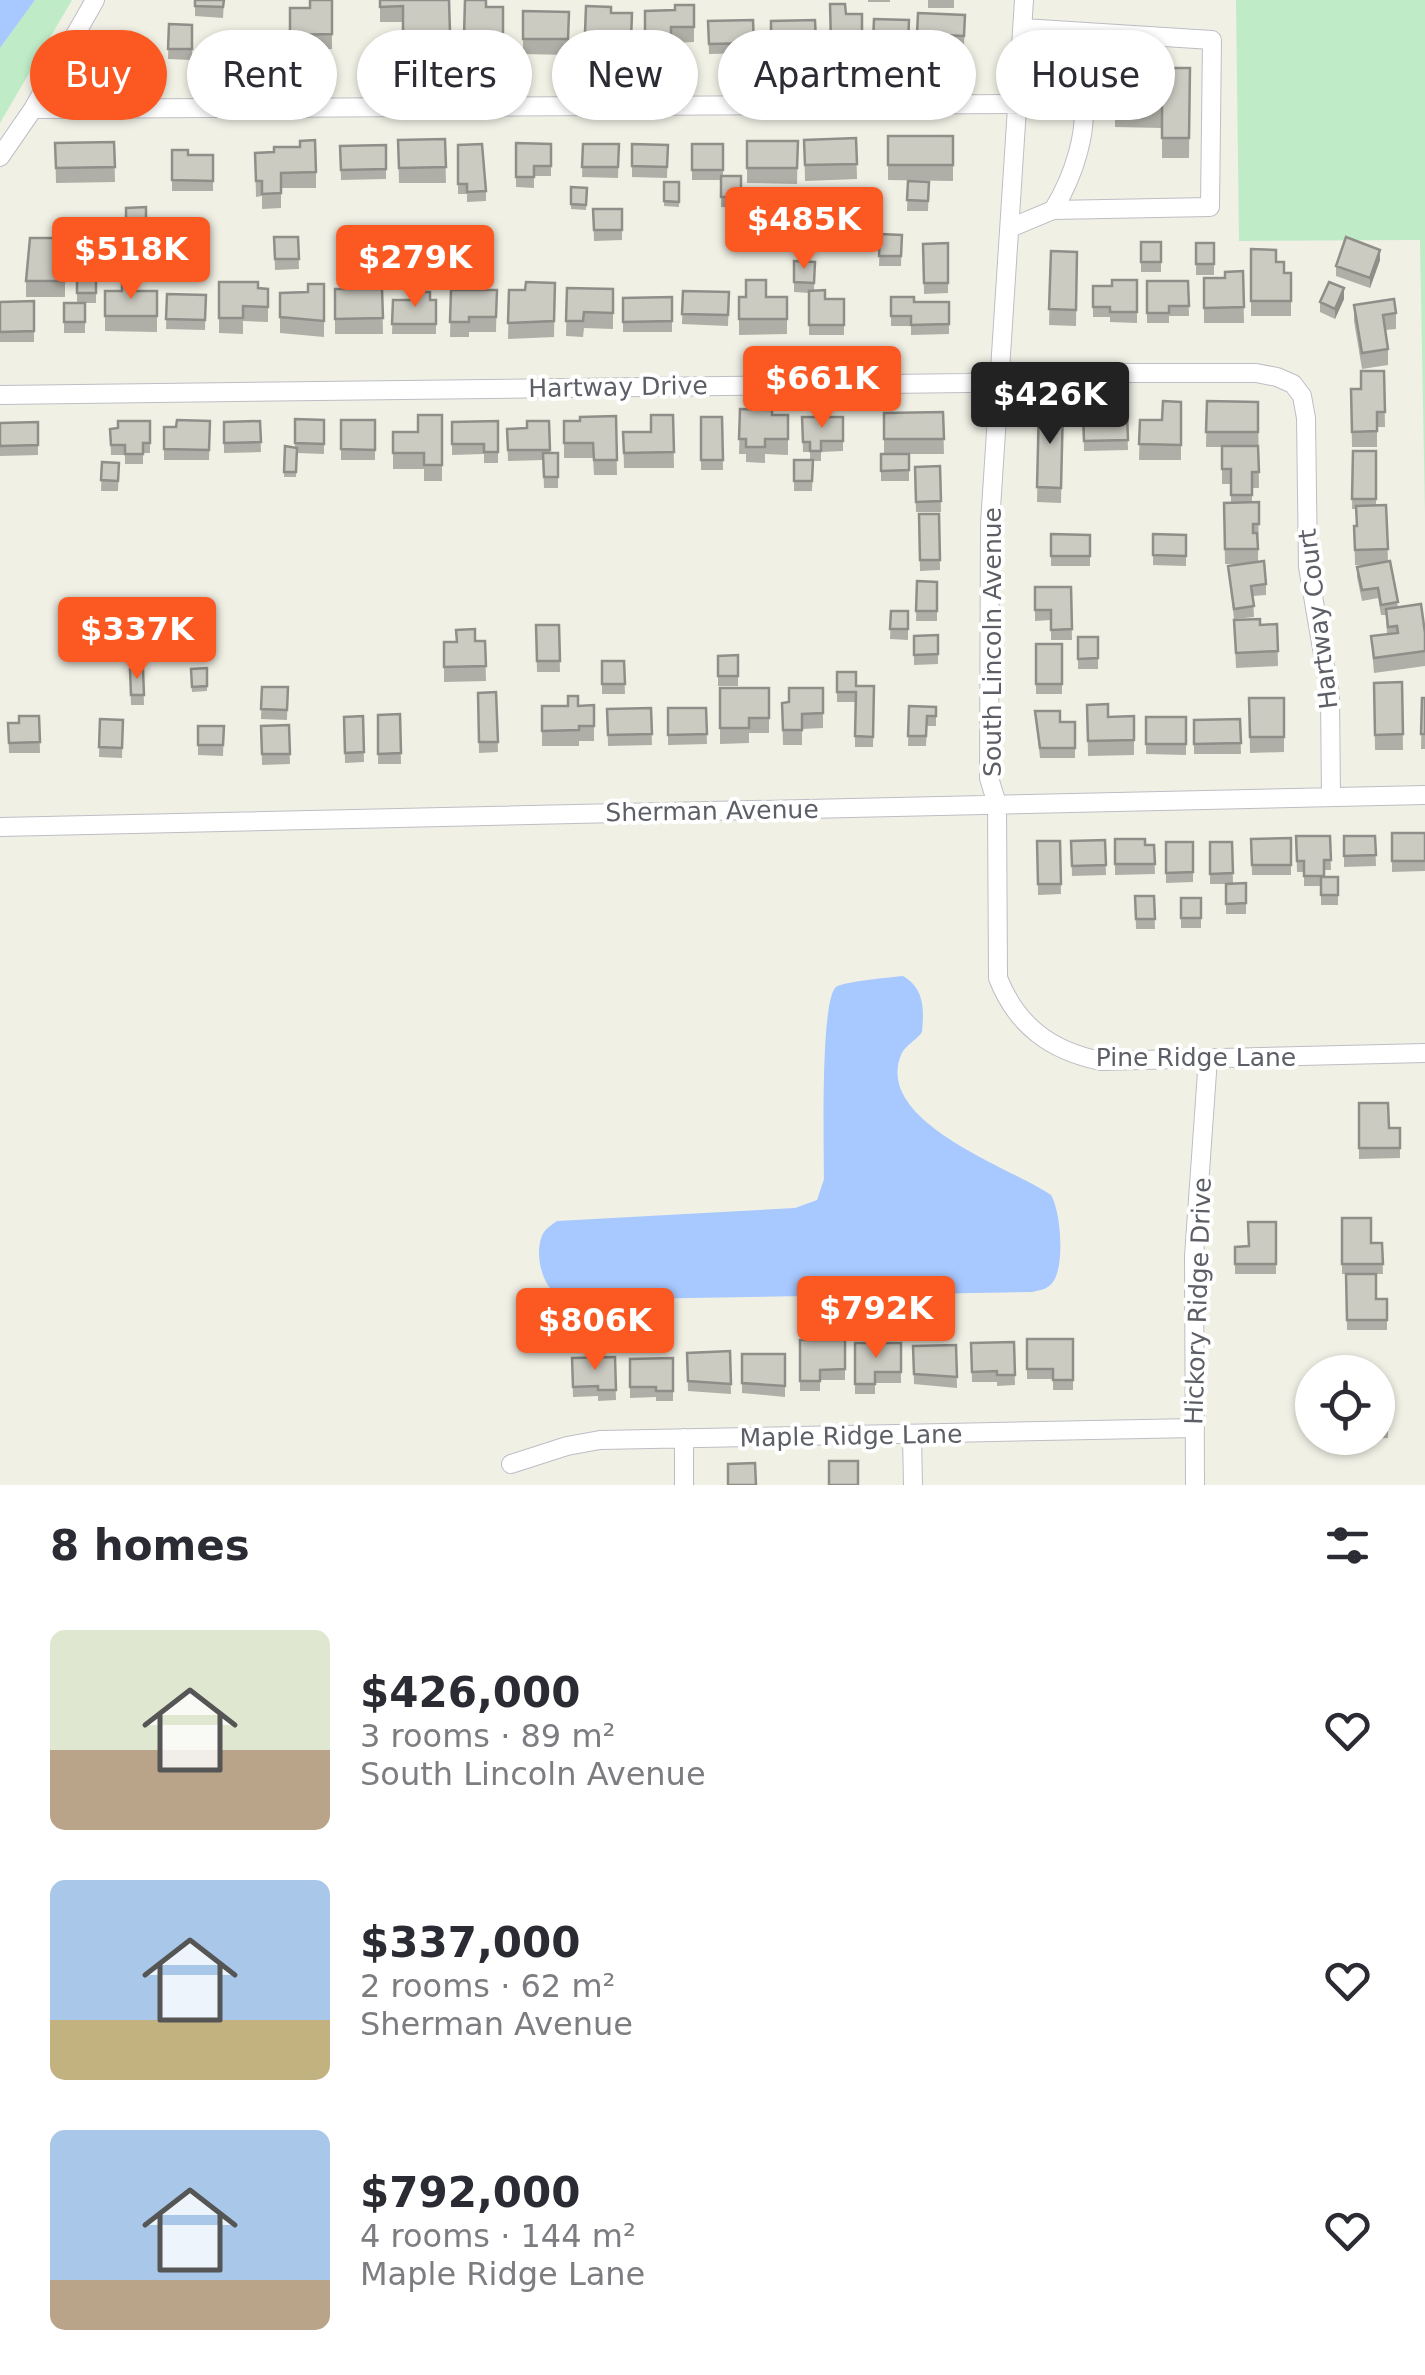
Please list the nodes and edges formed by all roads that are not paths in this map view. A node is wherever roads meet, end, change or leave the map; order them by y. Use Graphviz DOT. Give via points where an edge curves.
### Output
graph roads {
  1 [pos="94,0"];
  2 [pos="1024,0"];
  3 [pos="1023,28"];
  4 [pos="77,30"];
  5 [pos="1040,30"];
  6 [pos="1175,38"];
  7 [pos="996,104"];
  8 [pos="167,108"];
  9 [pos="30,113"];
  10 [pos="1018,120"];
  11 [pos="1082,120"];
  12 [pos="0,157"];
  13 [pos="1054,210"];
  14 [pos="1010,228"];
  15 [pos="999,378"];
  16 [pos="1292,384"];
  17 [pos="0,395"];
  18 [pos="1425,795"];
  19 [pos="1330,797"];
  20 [pos="996,804"];
  21 [pos="0,828"];
  22 [pos="1425,1053"];
  23 [pos="1208,1058"];
  24 [pos="1195,1428"];
  25 [pos="912,1436"];
  26 [pos="684,1438"];
  27 [pos="511,1464"];
  28 [pos="684,1485"];
  29 [pos="913,1485"];
  30 [pos="1195,1485"];
  1 -- 4 [label="street"];
  2 -- 3 [label="street, South Lincoln Avenue"];
  3 -- 5 [label="street"];
  6 -- 13 [label="street" via="1212,40 1210,207"];
  7 -- 8 [label="street"];
  9 -- 12 [label="street"];
  10 -- 14 [label="street, South Lincoln Avenue"];
  11 -- 13 [label="street" via="1066,189"];
  13 -- 14 [label="street"];
  14 -- 15 [label="street, South Lincoln Avenue"];
  15 -- 16 [label="street, Hartway Drive" via="1256,374"];
  15 -- 17 [label="street, Hartway Drive"];
  15 -- 20 [label="street, South Lincoln Avenue" via="990,582 989,778"];
  16 -- 19 [label="street, Hartway Court" via="1306,418 1306,536 1330,695"];
  18 -- 19 [label="street, Sherman Avenue"];
  19 -- 20 [label="street, Sherman Avenue"];
  20 -- 21 [label="street, Sherman Avenue"];
  20 -- 23 [label="street, Pine Ridge Lane" via="998,978 1026,1025 1047,1043 1090,1059"];
  22 -- 23 [label="street, Pine Ridge Lane"];
  23 -- 24 [label="street, Hickory Ridge Drive" via="1194,1256"];
  24 -- 25 [label="street, Maple Ridge Lane"];
  24 -- 30 [label="street, Hickory Ridge Drive"];
  25 -- 26 [label="street, Maple Ridge Lane"];
  25 -- 29 [label="street"];
  26 -- 27 [label="street, Maple Ridge Lane" via="584,1442"];
  26 -- 28 [label="street"];
}
